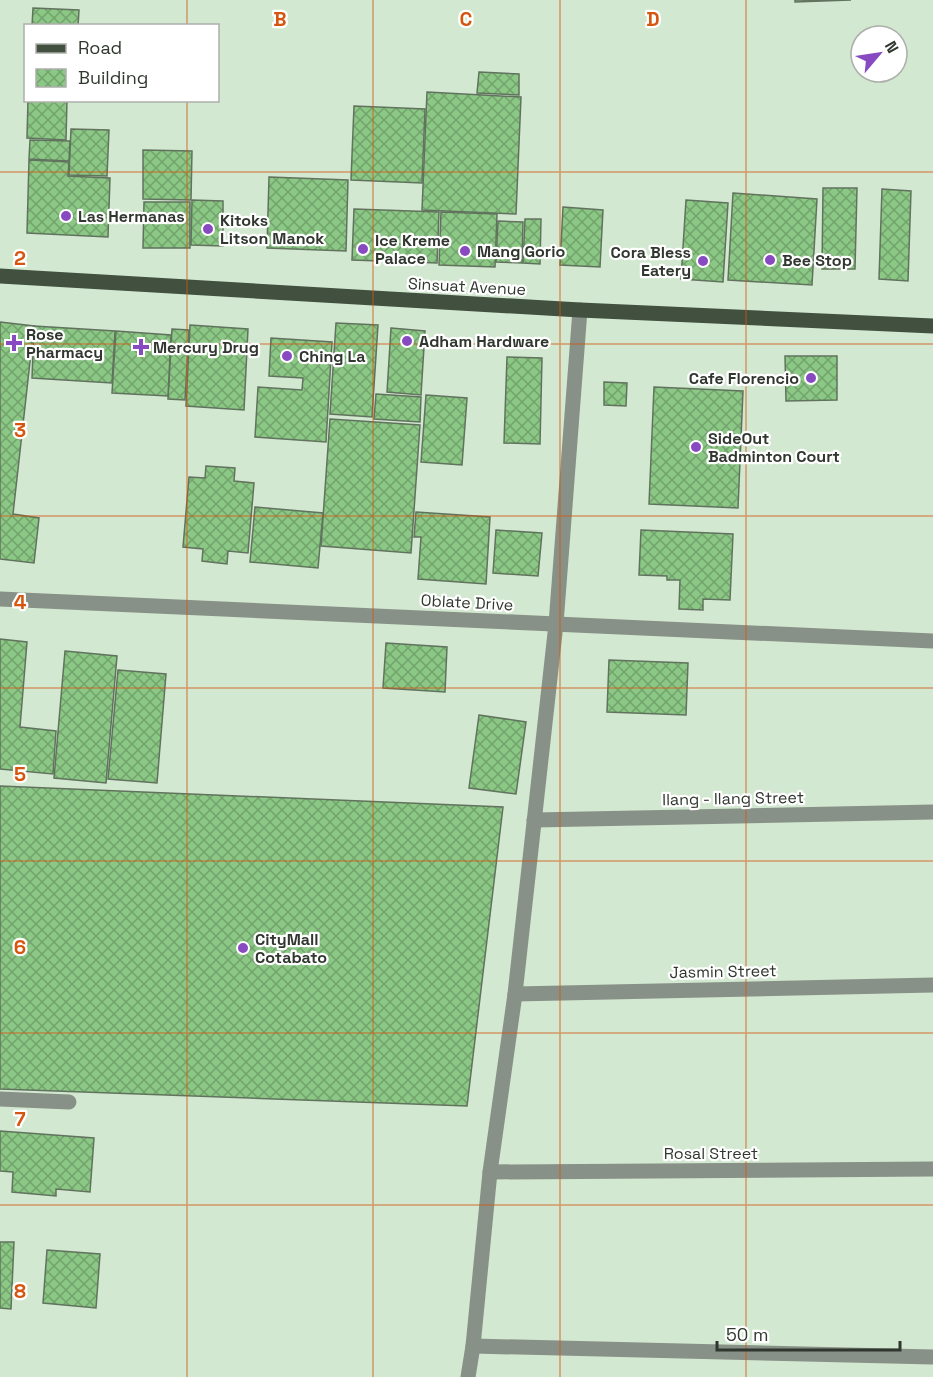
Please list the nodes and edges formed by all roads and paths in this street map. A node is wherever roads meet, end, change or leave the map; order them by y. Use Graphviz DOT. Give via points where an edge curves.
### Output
graph roads {
  1 [pos="0,276"];
  2 [pos="580,310"];
  3 [pos="933,326"];
  4 [pos="0,599"];
  5 [pos="556,624"];
  6 [pos="933,641"];
  7 [pos="933,812"];
  8 [pos="534,820"];
  9 [pos="933,985"];
  10 [pos="515,994"];
  11 [pos="0,1099"];
  12 [pos="69,1102"];
  13 [pos="933,1169"];
  14 [pos="490,1172"];
  15 [pos="473,1346"];
  16 [pos="933,1357"];
  17 [pos="468,1377"];
  1 -- 2 [label="main road, Sinsuat Avenue"];
  2 -- 3 [label="main road, Sinsuat Avenue"];
  2 -- 5 [label="street"];
  4 -- 5 [label="street, Oblate Drive"];
  5 -- 6 [label="street, Oblate Drive"];
  5 -- 8 [label="street"];
  7 -- 8 [label="street, Ilang - Ilang Street"];
  8 -- 10 [label="street"];
  9 -- 10 [label="street, Jasmin Street"];
  10 -- 14 [label="street"];
  11 -- 12 [label="street"];
  13 -- 14 [label="street, Rosal Street"];
  14 -- 15 [label="street"];
  15 -- 16 [label="street"];
  15 -- 17 [label="street"];
}
